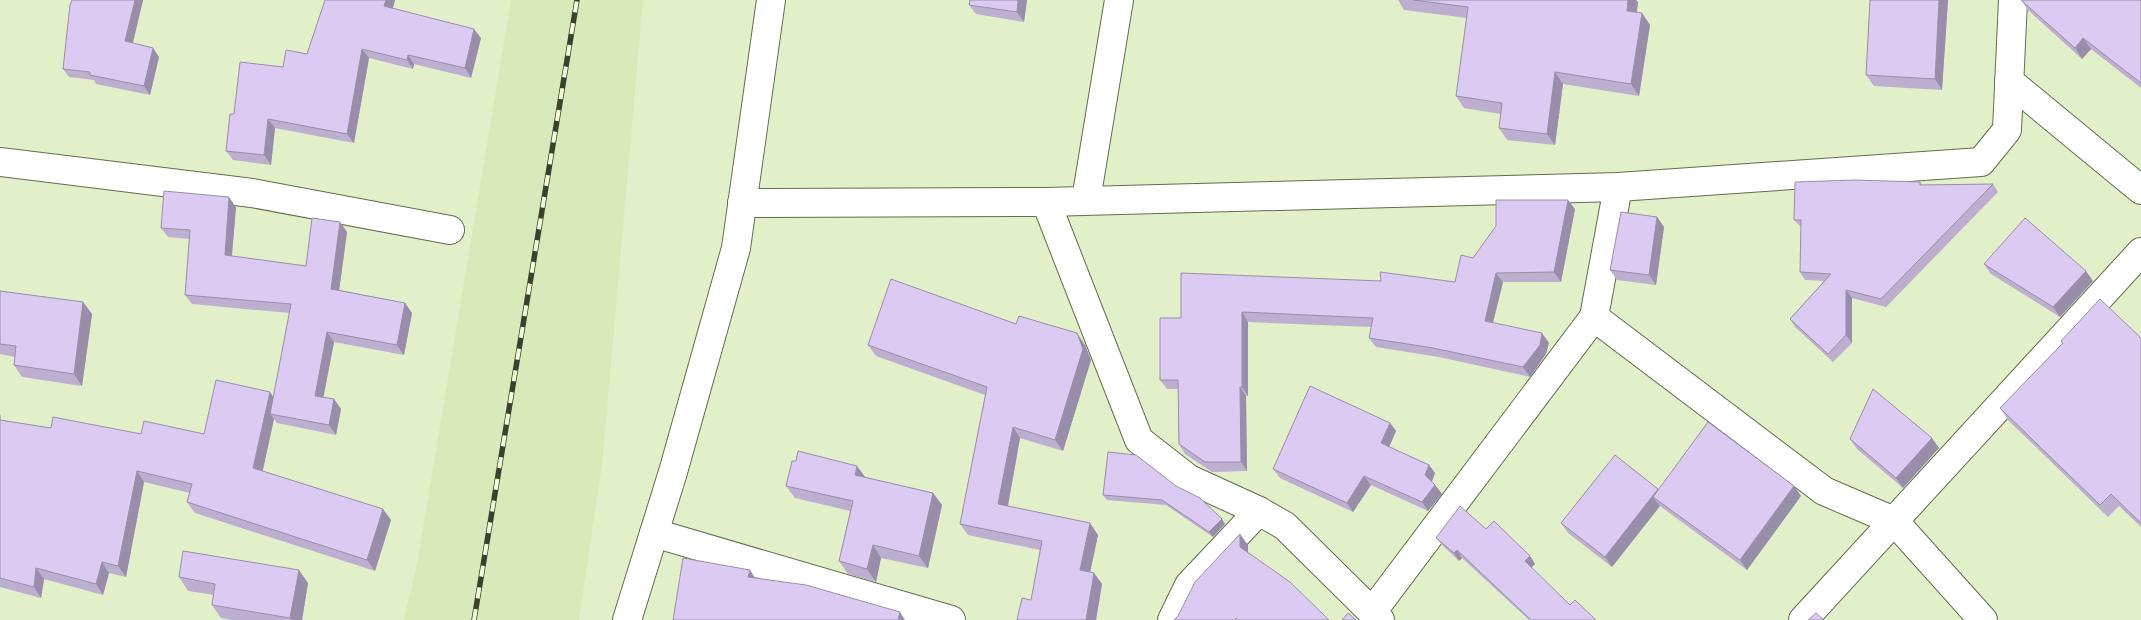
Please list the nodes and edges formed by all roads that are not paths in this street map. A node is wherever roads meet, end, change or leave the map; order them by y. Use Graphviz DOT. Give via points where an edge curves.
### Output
graph roads {
  1 [pos="770,0"];
  2 [pos="1120,0"];
  3 [pos="2013,0"];
  4 [pos="2009,81"];
  5 [pos="0,162"];
  6 [pos="1618,187"];
  7 [pos="2141,190"];
  8 [pos="1086,200"];
  9 [pos="1046,202"];
  10 [pos="742,203"];
  11 [pos="450,230"];
  12 [pos="2141,252"];
  13 [pos="1594,317"];
  14 [pos="1259,511"];
  15 [pos="1894,521"];
  16 [pos="654,533"];
  17 [pos="1376,616"];
  18 [pos="627,620"];
  19 [pos="951,620"];
  20 [pos="1172,620"];
  21 [pos="1803,620"];
  22 [pos="1983,620"];
  1 -- 10 [label="street"];
  2 -- 8 [label="street"];
  3 -- 4 [label="street"];
  4 -- 6 [label="street" via="2006,130 1981,162"];
  4 -- 7 [label="street"];
  5 -- 11 [label="street" via="252,193"];
  6 -- 8 [label="street"];
  6 -- 13 [label="street"];
  8 -- 9 [label="street"];
  9 -- 10 [label="street"];
  9 -- 14 [label="street" via="1139,440 1189,479"];
  10 -- 16 [label="street" via="736,248"];
  12 -- 15 [label="street"];
  13 -- 15 [label="street" via="1824,491"];
  13 -- 17 [label="street"];
  14 -- 17 [label="street" via="1285,526"];
  14 -- 20 [label="street" via="1189,585"];
  15 -- 21 [label="street"];
  15 -- 22 [label="street"];
  16 -- 18 [label="street"];
  16 -- 19 [label="street"];
}
